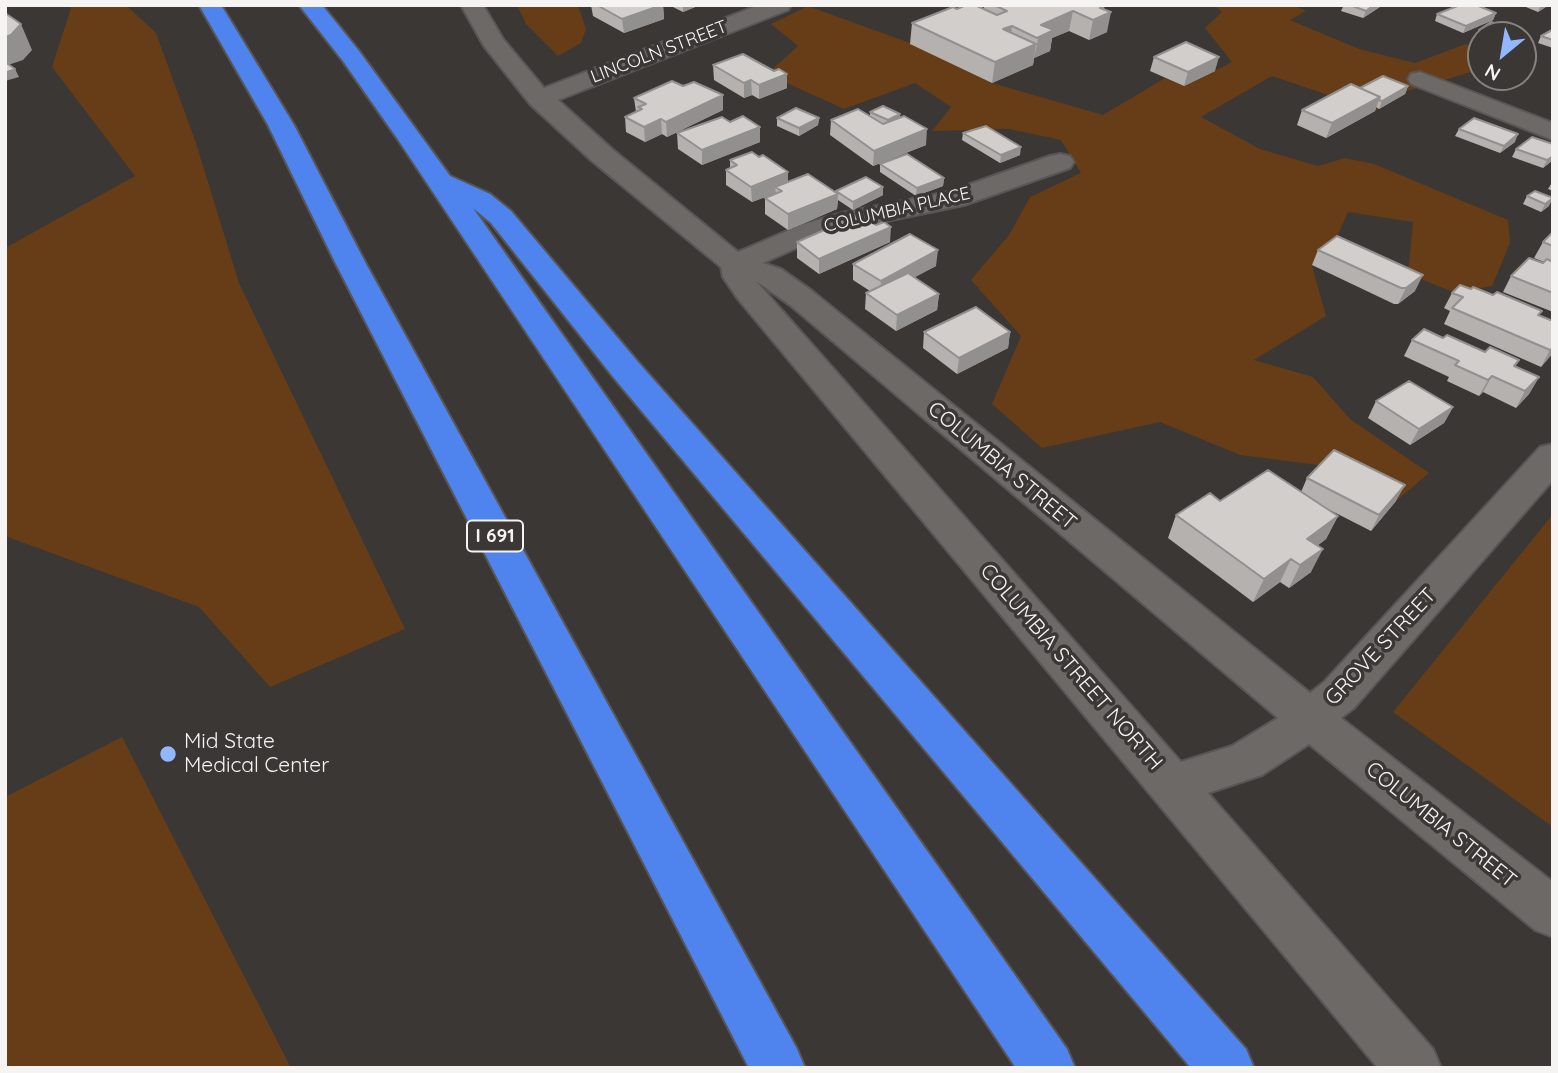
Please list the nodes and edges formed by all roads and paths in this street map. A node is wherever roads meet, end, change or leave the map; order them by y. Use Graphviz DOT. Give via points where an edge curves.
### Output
graph roads {
  1 [pos="310,5"];
  2 [pos="472,5"];
  3 [pos="780,5"];
  4 [pos="209,7"];
  5 [pos="1420,79"];
  6 [pos="539,99"];
  7 [pos="1553,132"];
  8 [pos="1060,162"];
  9 [pos="438,180"];
  10 [pos="735,264"];
  11 [pos="1553,456"];
  12 [pos="1311,720"];
  13 [pos="1173,785"];
  14 [pos="1553,913"];
  15 [pos="778,1068"];
  16 [pos="1048,1068"];
  17 [pos="1227,1068"];
  18 [pos="1414,1068"];
  1 -- 9 [label="highway" via="370,81"];
  2 -- 6 [label="street, COLUMBIA STREET" via="497,49"];
  3 -- 6 [label="street, LINCOLN STREET"];
  4 -- 15 [label="highway, I 691" via="281,125"];
  5 -- 7 [label="street"];
  6 -- 10 [label="street, COLUMBIA STREET"];
  8 -- 10 [label="street, COLUMBIA PLACE" via="954,200 811,231"];
  9 -- 16 [label="highway"];
  9 -- 17 [label="highway" via="480,200 501,217 626,370"];
  10 -- 12 [label="street, COLUMBIA STREET" via="770,275 801,298"];
  10 -- 13 [label="street, COLUMBIA STREET NORTH" via="749,292"];
  11 -- 12 [label="street, GROVE STREET" via="1364,670"];
  12 -- 13 [label="street, GROVE STREET" via="1246,761"];
  12 -- 14 [label="street, COLUMBIA STREET"];
  13 -- 18 [label="street, COLUMBIA STREET NORTH"];
}
